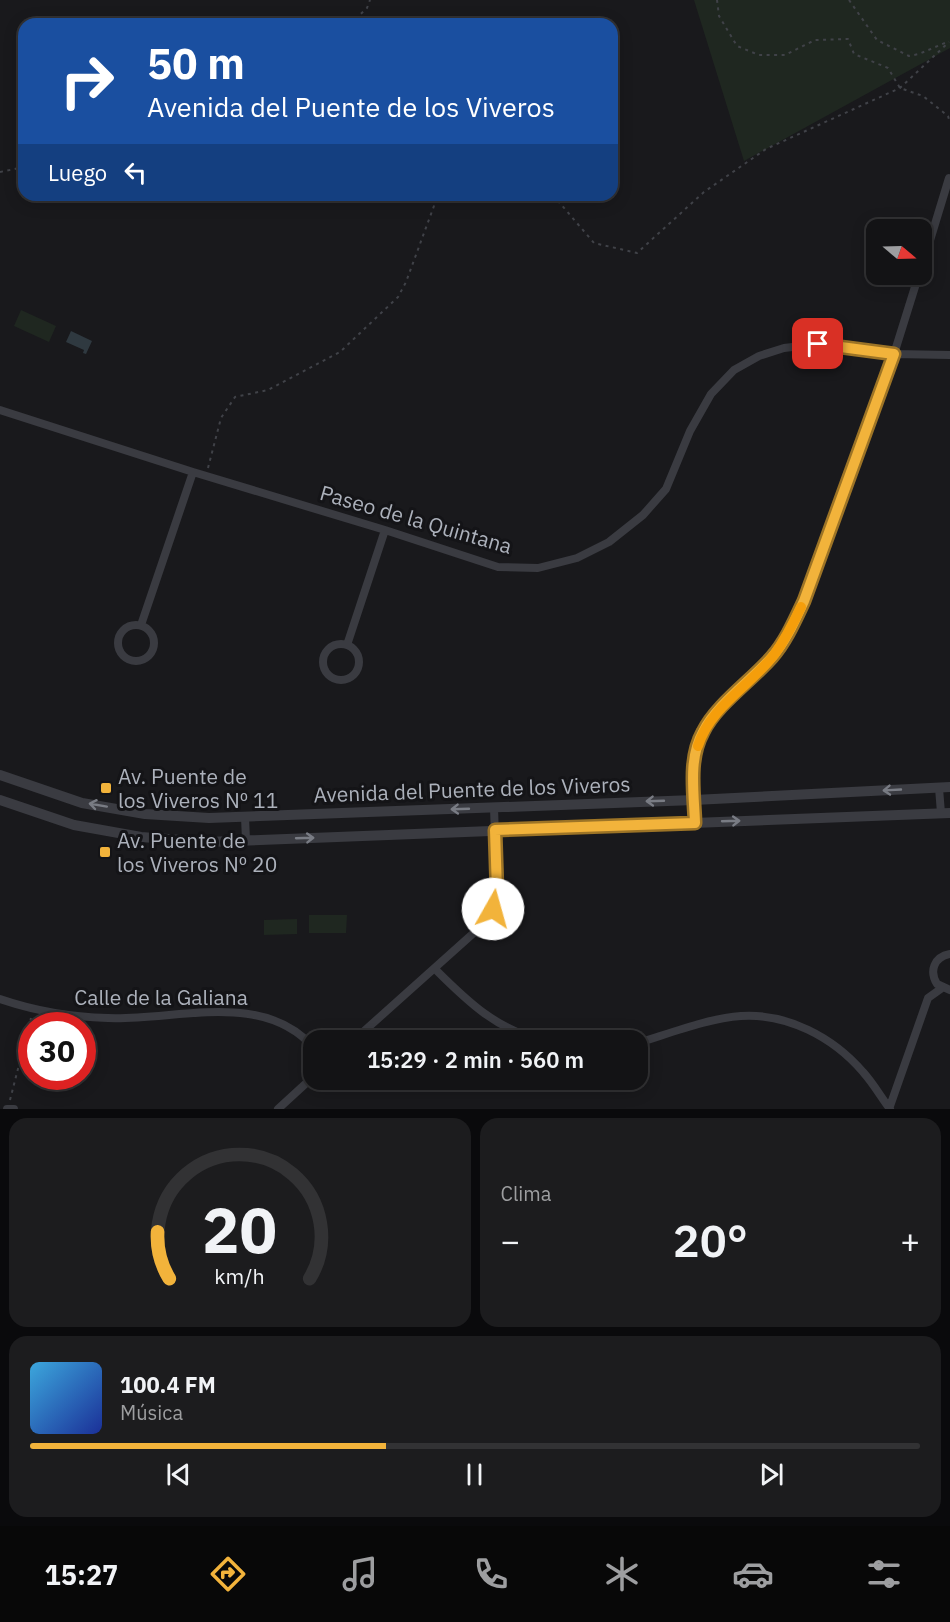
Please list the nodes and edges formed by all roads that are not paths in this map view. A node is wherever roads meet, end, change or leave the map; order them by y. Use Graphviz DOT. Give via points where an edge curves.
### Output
graph roads {
  1 [pos="949,178"];
  2 [pos="932,234"];
  3 [pos="916,285"];
  4 [pos="894,354"];
  5 [pos="950,354"];
  6 [pos="0,410"];
  7 [pos="193,472"];
  8 [pos="385,530"];
  9 [pos="141,625"];
  10 [pos="347,645"];
  11 [pos="0,775"];
  12 [pos="945,787"];
  13 [pos="0,800"];
  14 [pos="694,800"];
  15 [pos="494,808"];
  16 [pos="945,813"];
  17 [pos="245,817"];
  18 [pos="695,823"];
  19 [pos="495,830"];
  20 [pos="246,840"];
  21 [pos="950,954"];
  22 [pos="435,969"];
  23 [pos="946,989"];
  24 [pos="0,999"];
  25 [pos="366,1030"];
  26 [pos="512,1030"];
  27 [pos="303,1039"];
  28 [pos="648,1040"];
  29 [pos="303,1086"];
  30 [pos="7,1109"];
  31 [pos="14,1109"];
  32 [pos="278,1109"];
  33 [pos="890,1109"];
  1 -- 2 [label="street"];
  3 -- 4 [label="street"];
  4 -- 5 [label="street, Paseo de la Quintana"];
  4 -- 8 [label="street, Paseo de la Quintana" via="818,344 776,350 735,370 711,394 690,431 666,489 643,515 609,542 577,558 538,568 498,567"];
  4 -- 14 [label="street" via="790,630 773,656 702,732 693,765"];
  6 -- 7 [label="street, Paseo de la Quintana"];
  7 -- 8 [label="street, Paseo de la Quintana"];
  7 -- 9 [label="street"];
  8 -- 10 [label="street"];
  9 -- 9 [label="street" via="125,629 119,639 123,655 134,661 145,658 154,644 151,632"];
  10 -- 10 [label="street" via="335,645 324,658 325,670 339,680 350,678 358,669 359,657"];
  17 -- 11 [label="street, Avenida del Puente de los Viveros, one-way" via="145,814 82,803"];
  12 -- 14 [label="street, Avenida del Puente de los Viveros, one-way"];
  12 -- 16 [label="street"];
  13 -- 20 [label="street, Avenida del Puente de los Viveros" via="74,825 141,837 208,842"];
  14 -- 15 [label="street, Avenida del Puente de los Viveros, one-way"];
  14 -- 18 [label="street"];
  15 -- 17 [label="street, Avenida del Puente de los Viveros, one-way"];
  15 -- 19 [label="street"];
  18 -- 16 [label="street, Avenida del Puente de los Viveros, one-way"];
  17 -- 20 [label="street"];
  18 -- 19 [label="street, Avenida del Puente de los Viveros"];
  20 -- 19 [label="street, Avenida del Puente de los Viveros, one-way"];
  19 -- 22 [label="street" via="497,891 493,909 477,930"];
  21 -- 23 [label="street" via="934,966 934,979"];
  22 -- 25 [label="street"];
  22 -- 26 [label="street" via="491,1020"];
  23 -- 33 [label="street" via="928,998"];
  24 -- 27 [label="street, Calle de la Galiana" via="33,1010 110,1018 227,1012 257,1015 290,1028"];
  28 -- 33 [label="street" via="740,1016 771,1017 820,1036 842,1051"];
  29 -- 32 [label="street"];
  30 -- 31 [label="street"];
}
